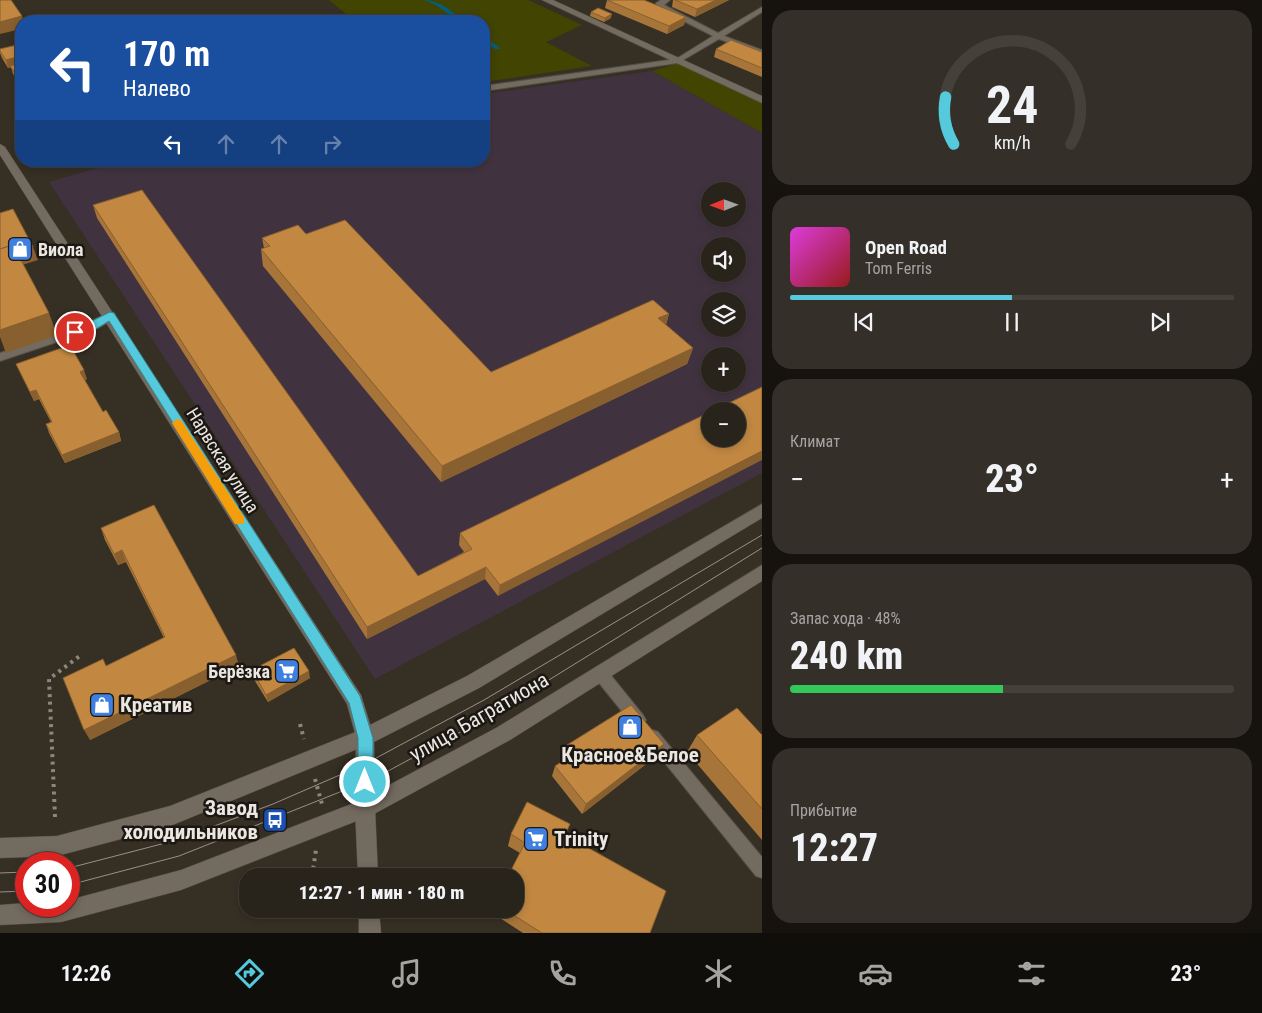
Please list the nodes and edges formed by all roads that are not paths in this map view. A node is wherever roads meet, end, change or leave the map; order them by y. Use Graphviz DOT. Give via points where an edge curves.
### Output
graph roads {
  1 [pos="546,0"];
  2 [pos="666,0"];
  3 [pos="762,9"];
  4 [pos="718,36"];
  5 [pos="762,53"];
  6 [pos="678,60"];
  7 [pos="490,88"];
  8 [pos="762,100"];
  9 [pos="0,147"];
  10 [pos="110,316"];
  11 [pos="0,357"];
  12 [pos="762,510"];
  13 [pos="762,572"];
  14 [pos="600,673"];
  15 [pos="366,738"];
  16 [pos="365,808"];
  17 [pos="0,848"];
  18 [pos="368,868"];
  19 [pos="762,870"];
  20 [pos="0,915"];
  21 [pos="369,918"];
  22 [pos="370,933"];
  1 -- 6 [label="street"];
  2 -- 4 [label="lane" via="659,5"];
  3 -- 4 [label="lane"];
  4 -- 5 [label="lane"];
  4 -- 6 [label="lane"];
  6 -- 7 [label="lane"];
  6 -- 8 [label="street"];
  9 -- 10 [label="street, Нарвская улица"];
  10 -- 11 [label="lane" via="92,326"];
  10 -- 15 [label="street, Нарвская улица" via="355,701"];
  12 -- 15 [label="street, улица Багратиона" via="473,682"];
  13 -- 14 [label="street, улица Багратиона"];
  14 -- 16 [label="street, улица Багратиона" via="503,734"];
  14 -- 19 [label="lane"];
  15 -- 16 [label="street, Нарвская улица"];
  15 -- 17 [label="street, улица Багратиона" via="170,816 58,846"];
  16 -- 18 [label="street, Нарвская улица"];
  16 -- 20 [label="street, улица Багратиона" via="181,880 61,912"];
  21 -- 22 [label="street"];
}
